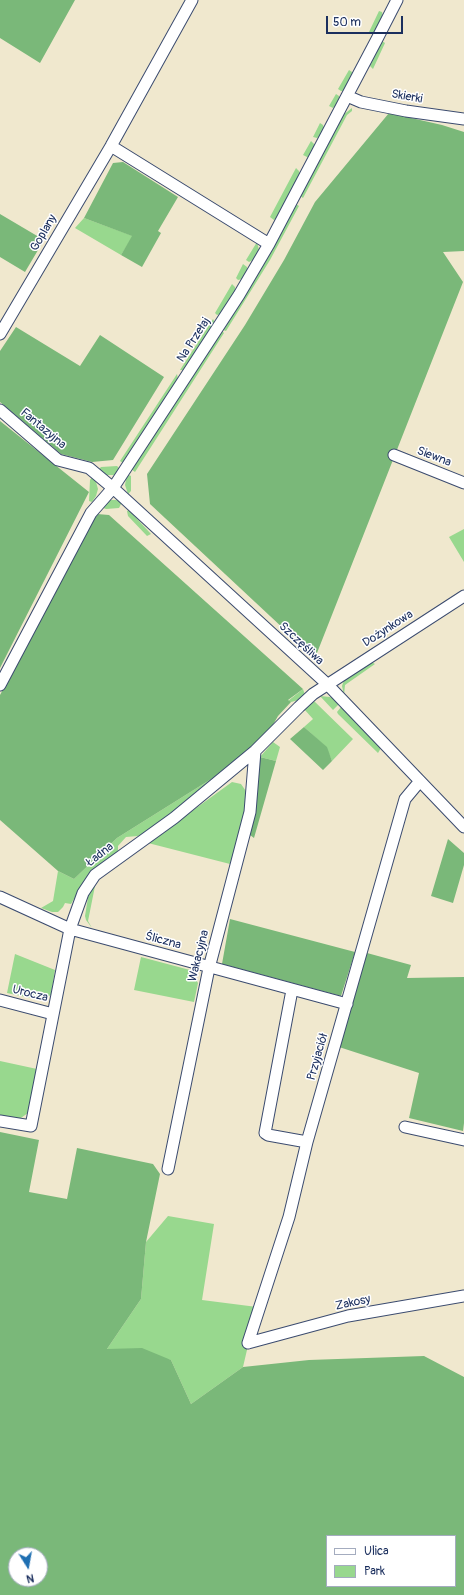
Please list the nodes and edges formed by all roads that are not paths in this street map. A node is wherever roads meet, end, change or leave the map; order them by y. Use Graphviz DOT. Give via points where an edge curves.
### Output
graph roads {
  1 [pos="192,0"];
  2 [pos="396,0"];
  3 [pos="347,96"];
  4 [pos="464,119"];
  5 [pos="111,146"];
  6 [pos="269,244"];
  7 [pos="0,334"];
  8 [pos="0,410"];
  9 [pos="394,455"];
  10 [pos="464,483"];
  11 [pos="113,488"];
  12 [pos="464,596"];
  13 [pos="327,684"];
  14 [pos="0,685"];
  15 [pos="255,751"];
  16 [pos="420,781"];
  17 [pos="464,827"];
  18 [pos="0,897"];
  19 [pos="70,929"];
  20 [pos="209,968"];
  21 [pos="292,990"];
  22 [pos="0,1000"];
  23 [pos="346,1004"];
  24 [pos="53,1014"];
  25 [pos="0,1121"];
  26 [pos="405,1127"];
  27 [pos="464,1140"];
  28 [pos="307,1142"];
  29 [pos="168,1169"];
  30 [pos="464,1296"];
  31 [pos="248,1343"];
  1 -- 5 [label="street, Goplany"];
  2 -- 3 [label="street, Na Przełaj"];
  3 -- 4 [label="street, Skierki" via="361,102 406,111"];
  3 -- 6 [label="street, Na Przełaj"];
  5 -- 6 [label="street"];
  5 -- 7 [label="street, Goplany"];
  6 -- 11 [label="street, Na Przełaj"];
  8 -- 11 [label="street, Fantazyjna" via="58,460 89,468"];
  9 -- 10 [label="street, Siewna"];
  11 -- 13 [label="street, Szczęśliwa"];
  11 -- 14 [label="street, Na Przełaj" via="91,513"];
  12 -- 13 [label="street, Dożynkowa"];
  13 -- 15 [label="street, Ładna" via="299,707"];
  13 -- 16 [label="street, Szczęśliwa"];
  15 -- 19 [label="street, Ładna" via="174,818 95,875 83,894"];
  15 -- 20 [label="street, Wakacyjna" via="250,812"];
  16 -- 17 [label="street, Szczęśliwa"];
  16 -- 23 [label="street, Przyjaciół" via="405,799"];
  18 -- 19 [label="street, Śliczna"];
  19 -- 20 [label="street, Śliczna"];
  19 -- 24 [label="street, Ładna"];
  20 -- 21 [label="street, Śliczna"];
  20 -- 29 [label="street, Wakacyjna"];
  21 -- 23 [label="street, Śliczna"];
  21 -- 28 [label="street" via="265,1133 268,1136"];
  22 -- 24 [label="street, Urocza"];
  23 -- 28 [label="street, Przyjaciół"];
  24 -- 25 [label="street, Ładna" via="31,1126"];
  26 -- 27 [label="street"];
  28 -- 31 [label="street, Przyjaciół" via="289,1217"];
  30 -- 31 [label="street, Zakosy" via="348,1316"];
}
